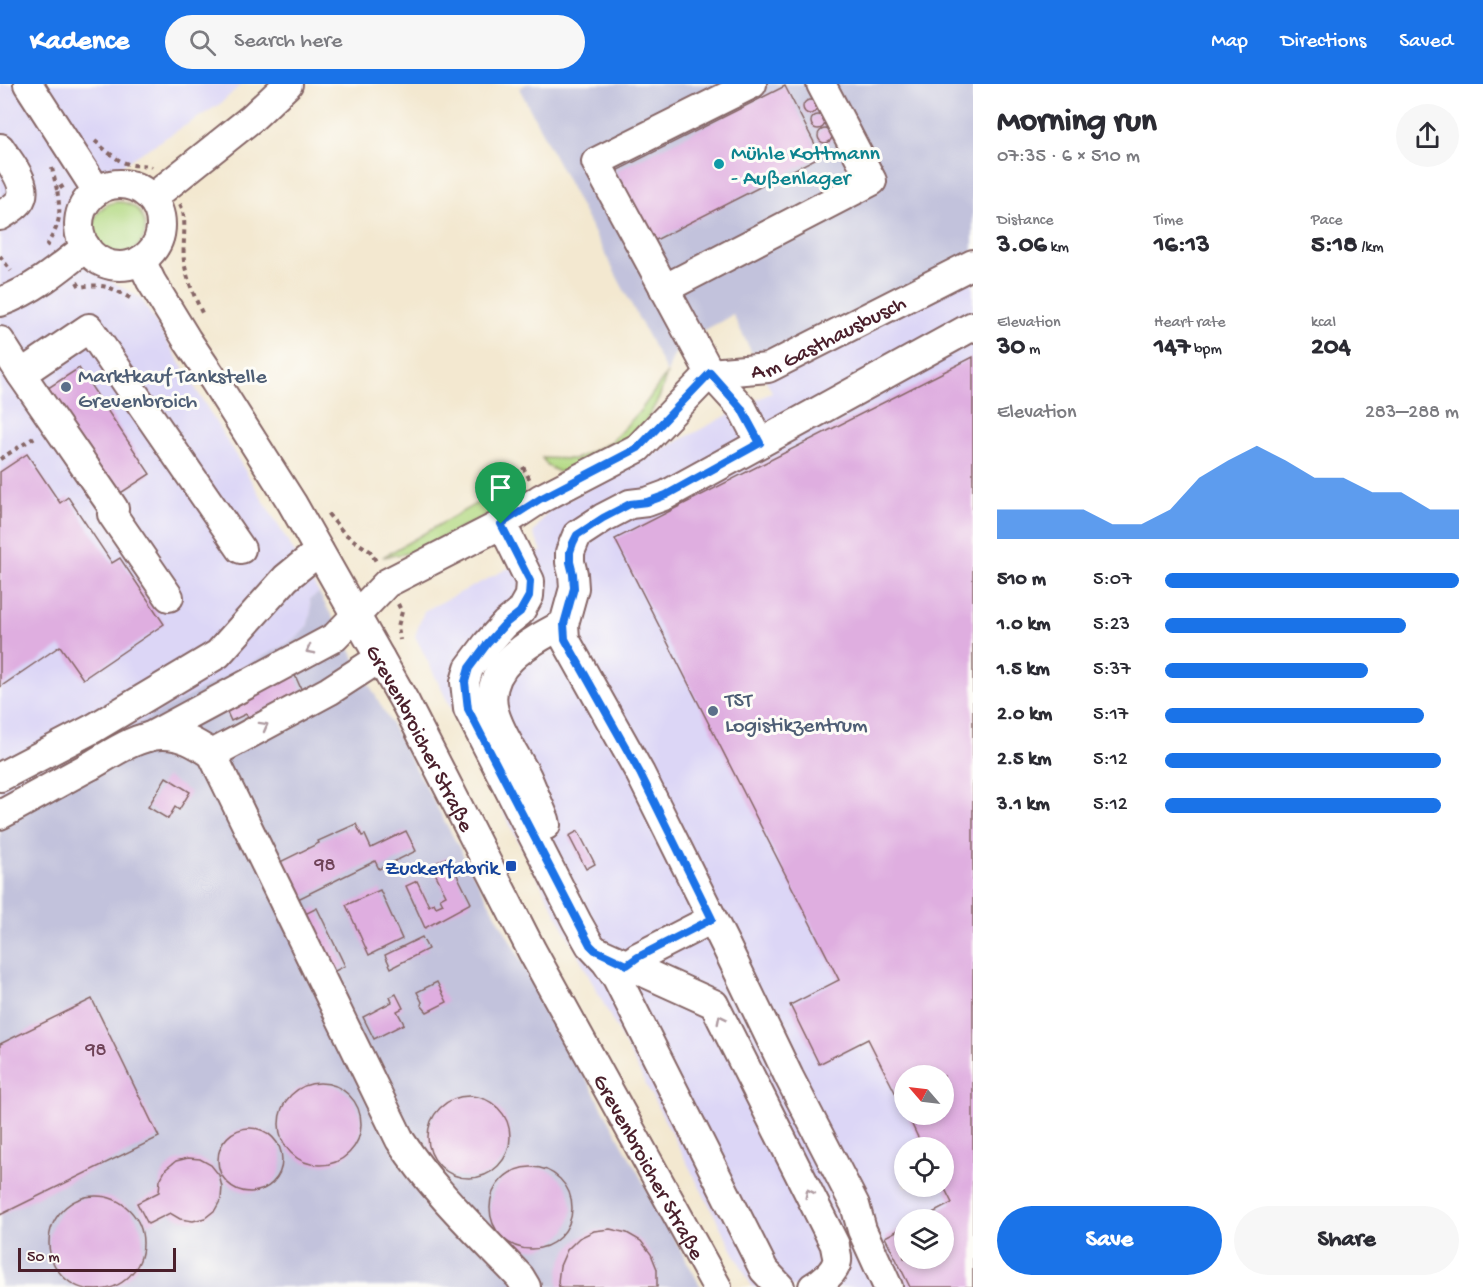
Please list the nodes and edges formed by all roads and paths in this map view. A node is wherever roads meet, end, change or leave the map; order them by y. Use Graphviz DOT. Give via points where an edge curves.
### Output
graph roads {
  1 [pos="28,84"];
  2 [pos="288,84"];
  3 [pos="752,84"];
  4 [pos="821,84"];
  5 [pos="0,148"];
  6 [pos="97,191"];
  7 [pos="152,198"];
  8 [pos="0,216"];
  9 [pos="86,247"];
  10 [pos="0,256"];
  11 [pos="141,260"];
  12 [pos="973,264"];
  13 [pos="13,274"];
  14 [pos="664,289"];
  15 [pos="0,302"];
  16 [pos="973,326"];
  17 [pos="0,340"];
  18 [pos="710,373"];
  19 [pos="21,374"];
  20 [pos="55,424"];
  21 [pos="760,443"];
  22 [pos="0,459"];
  23 [pos="501,524"];
  24 [pos="241,549"];
  25 [pos="319,550"];
  26 [pos="169,597"];
  27 [pos="355,615"];
  28 [pos="564,624"];
  29 [pos="380,658"];
  30 [pos="149,737"];
  31 [pos="212,754"];
  32 [pos="0,777"];
  33 [pos="0,815"];
  34 [pos="553,875"];
  35 [pos="712,919"];
  36 [pos="595,950"];
  37 [pos="627,965"];
  38 [pos="526,1287"];
  39 [pos="717,1287"];
  40 [pos="780,1287"];
  41 [pos="813,1287"];
  42 [pos="888,1287"];
  1 -- 6 [label="street"];
  2 -- 7 [label="street"];
  3 -- 14 [label="street" via="596,162"];
  4 -- 14 [label="street" via="872,181"];
  5 -- 8 [label="street" via="24,190 18,203"];
  6 -- 7 [label="street" via="125,184"];
  6 -- 9 [label="street" via="80,217"];
  7 -- 11 [label="street" via="160,212 161,230 154,248"];
  9 -- 11 [label="street" via="112,265 124,266"];
  9 -- 15 [label="street" via="35,285"];
  10 -- 13 [label="path"];
  11 -- 25 [label="street, Grevenbroicher Straße"];
  12 -- 18 [label="street, Am Gasthausbusch" via="768,368"];
  14 -- 18 [label="street"];
  16 -- 21 [label="street"];
  17 -- 19 [label="street"];
  18 -- 21 [label="street" via="741,408"];
  18 -- 23 [label="street" via="638,448"];
  19 -- 20 [label="street"];
  19 -- 24 [label="street" via="89,327"];
  20 -- 22 [label="path"];
  20 -- 26 [label="street"];
  21 -- 28 [label="street" via="666,495 630,504 577,535 570,552 574,588"];
  23 -- 27 [label="street" via="387,583"];
  23 -- 34 [label="street" via="530,581 529,596 520,612 505,624 469,668 465,682 468,709"];
  25 -- 27 [label="street, Grevenbroicher Straße"];
  25 -- 32 [label="street" via="286,578 218,654 94,728"];
  27 -- 29 [label="street, Grevenbroicher Straße"];
  27 -- 30 [label="street, one-way" via="335,637"];
  28 -- 34 [label="street" via="521,649 503,666 492,695 502,732 545,820"];
  28 -- 35 [label="street" via="565,639 640,773"];
  31 -- 29 [label="street, one-way" via="329,691"];
  29 -- 39 [label="street, Grevenbroicher Straße" via="532,951"];
  30 -- 31 [label="street" via="180,738"];
  30 -- 33 [label="street"];
  31 -- 38 [label="street" via="400,1140 415,1164"];
  34 -- 36 [label="street"];
  35 -- 37 [label="street"];
  35 -- 42 [label="street" via="855,1205"];
  36 -- 37 [label="street"];
  36 -- 40 [label="street" via="617,978 764,1270"];
  41 -- 37 [label="street, one-way" via="831,1272 837,1260 835,1245 714,1004"];
}
